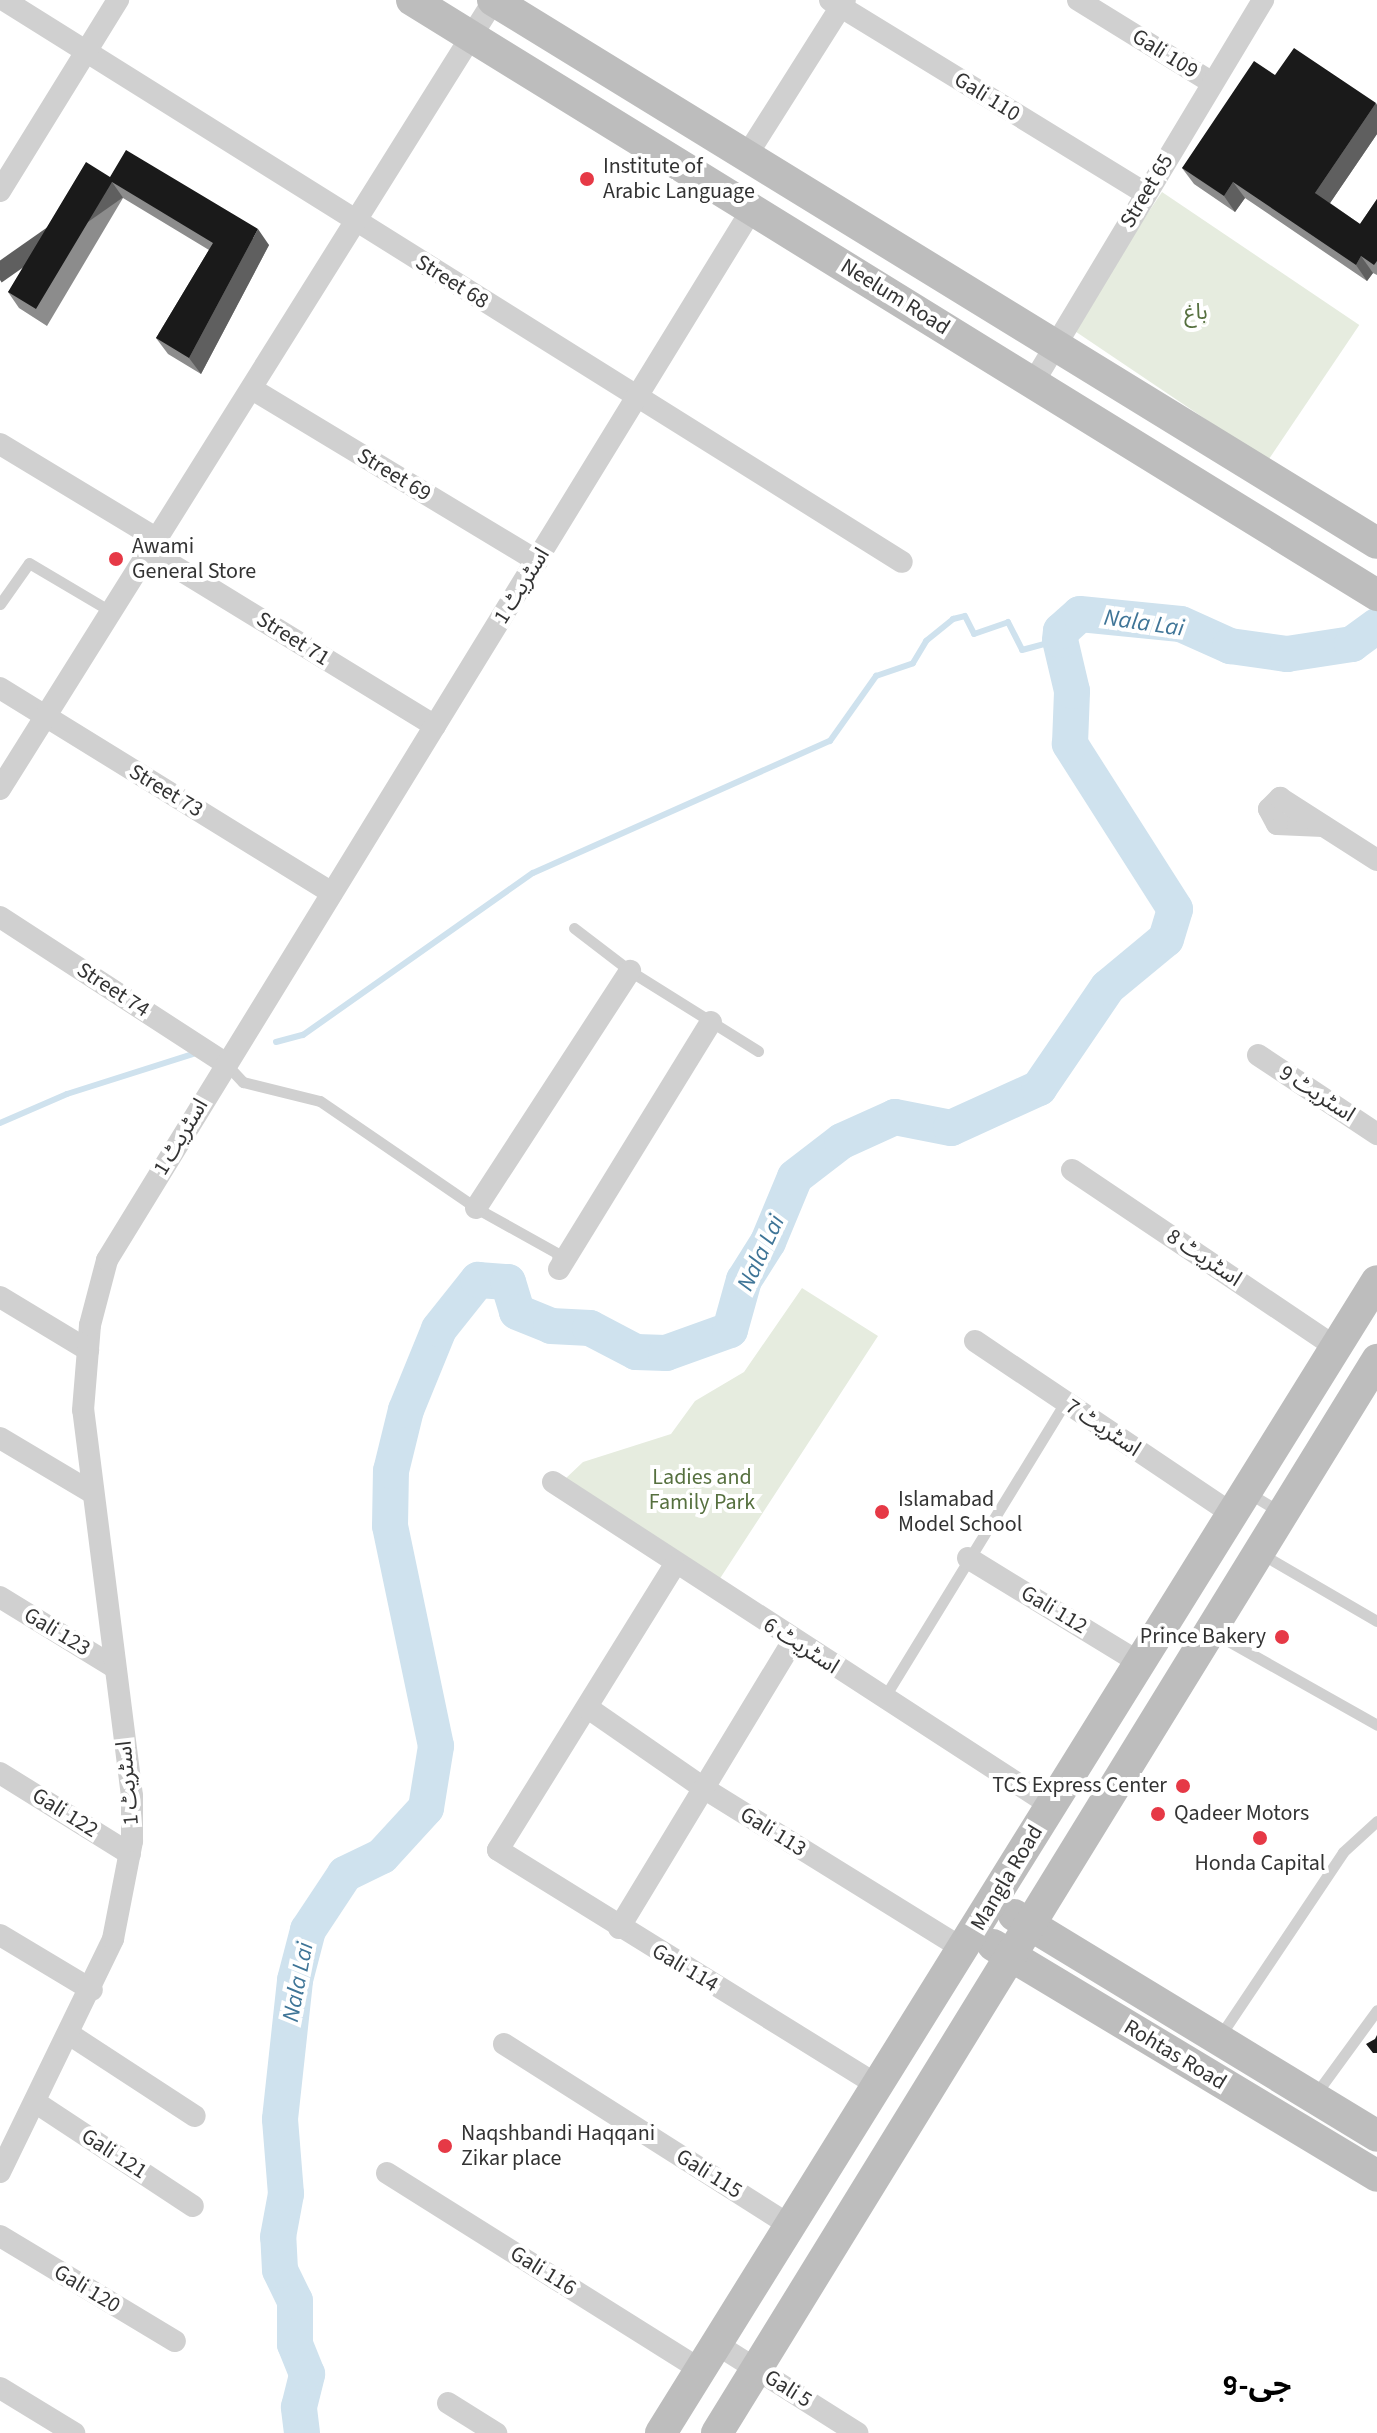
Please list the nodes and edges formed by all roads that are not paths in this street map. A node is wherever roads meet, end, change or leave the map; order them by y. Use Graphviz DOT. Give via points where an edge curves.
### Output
graph roads {
  1 [pos="4,0"];
  2 [pos="118,0"];
  3 [pos="412,0"];
  4 [pos="494,0"];
  5 [pos="1078,0"];
  6 [pos="1263,0"];
  7 [pos="839,2"];
  8 [pos="473,38"];
  9 [pos="87,53"];
  10 [pos="1211,82"];
  11 [pos="747,155"];
  12 [pos="0,191"];
  13 [pos="1145,193"];
  14 [pos="752,209"];
  15 [pos="355,220"];
  16 [pos="1054,341"];
  17 [pos="1033,383"];
  18 [pos="252,389"];
  19 [pos="638,400"];
  20 [pos="0,444"];
  21 [pos="1367,536"];
  22 [pos="155,546"];
  23 [pos="537,561"];
  24 [pos="902,562"];
  25 [pos="1377,595"];
  26 [pos="0,604"];
  27 [pos="112,612"];
  28 [pos="0,688"];
  29 [pos="45,717"];
  30 [pos="435,726"];
  31 [pos="0,789"];
  32 [pos="1323,826"];
  33 [pos="1377,860"];
  34 [pos="332,893"];
  35 [pos="0,917"];
  36 [pos="574,928"];
  37 [pos="630,971"];
  38 [pos="711,1022"];
  39 [pos="758,1051"];
  40 [pos="1258,1055"];
  41 [pos="226,1064"];
  42 [pos="1377,1134"];
  43 [pos="1072,1170"];
  44 [pos="476,1208"];
  45 [pos="559,1269"];
  46 [pos="1377,1281"];
  47 [pos="0,1297"];
  48 [pos="975,1341"];
  49 [pos="1335,1347"];
  50 [pos="88,1350"];
  51 [pos="1377,1360"];
  52 [pos="1065,1403"];
  53 [pos="0,1438"];
  54 [pos="553,1482"];
  55 [pos="91,1492"];
  56 [pos="1239,1502"];
  57 [pos="1281,1513"];
  58 [pos="1257,1551"];
  59 [pos="968,1558"];
  60 [pos="674,1566"];
  61 [pos="0,1597"];
  62 [pos="1377,1621"];
  63 [pos="1210,1631"];
  64 [pos="793,1641"];
  65 [pos="1140,1663"];
  66 [pos="114,1667"];
  67 [pos="884,1699"];
  68 [pos="588,1708"];
  69 [pos="1377,1725"];
  70 [pos="0,1773"];
  71 [pos="705,1789"];
  72 [pos="1052,1806"];
  73 [pos="1377,1821"];
  74 [pos="130,1854"];
  75 [pos="994,1902"];
  76 [pos="1032,1926"];
  77 [pos="619,1928"];
  78 [pos="0,1935"];
  79 [pos="968,1941"];
  80 [pos="1012,1957"];
  81 [pos="92,1990"];
  82 [pos="1377,2010"];
  83 [pos="69,2034"];
  84 [pos="1217,2040"];
  85 [pos="504,2044"];
  86 [pos="880,2087"];
  87 [pos="1312,2099"];
  88 [pos="35,2102"];
  89 [pos="195,2116"];
  90 [pos="1377,2136"];
  91 [pos="6,2143"];
  92 [pos="0,2172"];
  93 [pos="387,2173"];
  94 [pos="1377,2176"];
  95 [pos="193,2206"];
  96 [pos="792,2227"];
  97 [pos="0,2236"];
  98 [pos="175,2341"];
  99 [pos="709,2357"];
  100 [pos="755,2368"];
  101 [pos="0,2388"];
  102 [pos="448,2403"];
  103 [pos="74,2433"];
  104 [pos="496,2433"];
  105 [pos="661,2433"];
  106 [pos="717,2433"];
  107 [pos="857,2433"];
  1 -- 9 [label="street, Street 68"];
  2 -- 9 [label="street"];
  3 -- 8 [label="main road, Neelum Road"];
  4 -- 8 [label="street"];
  4 -- 11 [label="main road, Neelum Road"];
  5 -- 10 [label="street, Gali 109"];
  6 -- 10 [label="street, Street 65"];
  7 -- 11 [label="street"];
  7 -- 13 [label="street, Gali 110"];
  8 -- 14 [label="main road, Neelum Road"];
  8 -- 15 [label="street"];
  9 -- 12 [label="street"];
  9 -- 15 [label="street, Street 68"];
  10 -- 13 [label="street, Street 65"];
  11 -- 16 [label="main road, Neelum Road"];
  13 -- 16 [label="street, Street 65"];
  14 -- 17 [label="main road, Neelum Road"];
  14 -- 19 [label="street, اسٹریٹ 1"];
  15 -- 18 [label="street"];
  15 -- 19 [label="street, Street 68"];
  16 -- 17 [label="street, Street 65"];
  16 -- 21 [label="main road, Neelum Road"];
  17 -- 25 [label="main road, Neelum Road"];
  18 -- 22 [label="street"];
  18 -- 23 [label="street, Street 69"];
  19 -- 23 [label="street, اسٹریٹ 1"];
  19 -- 24 [label="street, Street 68"];
  20 -- 22 [label="street, Street 71"];
  22 -- 27 [label="street"];
  22 -- 30 [label="street, Street 71"];
  23 -- 30 [label="street, اسٹریٹ 1"];
  26 -- 27 [label="lane" via="29,563"];
  27 -- 29 [label="street"];
  28 -- 29 [label="street, Street 73"];
  29 -- 31 [label="street"];
  29 -- 34 [label="street, Street 73"];
  30 -- 34 [label="street, اسٹریٹ 1"];
  32 -- 33 [label="street" via="1277,824 1269,809 1280,798"];
  34 -- 41 [label="street, اسٹریٹ 1"];
  35 -- 41 [label="street, Street 74"];
  36 -- 37 [label="lane"];
  37 -- 38 [label="lane"];
  37 -- 44 [label="street"];
  38 -- 39 [label="lane"];
  38 -- 45 [label="street"];
  40 -- 42 [label="street, اسٹریٹ 9"];
  41 -- 44 [label="lane" via="243,1082 320,1101"];
  41 -- 50 [label="street, اسٹریٹ 1" via="107,1260"];
  43 -- 49 [label="street, اسٹریٹ 8"];
  44 -- 45 [label="lane" via="557,1253"];
  46 -- 49 [label="main road, Mangla Road"];
  47 -- 50 [label="street"];
  48 -- 52 [label="street, اسٹریٹ 7"];
  49 -- 56 [label="main road, Mangla Road"];
  50 -- 55 [label="street, اسٹریٹ 1" via="83,1410"];
  51 -- 57 [label="main road, Mangla Road"];
  52 -- 56 [label="street, اسٹریٹ 7"];
  52 -- 59 [label="lane"];
  53 -- 55 [label="street"];
  54 -- 60 [label="street, اسٹریٹ 6"];
  55 -- 66 [label="street, اسٹریٹ 1"];
  56 -- 57 [label="lane"];
  56 -- 65 [label="main road, Mangla Road"];
  57 -- 58 [label="main road, Mangla Road"];
  58 -- 62 [label="lane"];
  58 -- 63 [label="main road, Mangla Road"];
  59 -- 65 [label="street, Gali 112"];
  59 -- 67 [label="lane"];
  60 -- 64 [label="street, اسٹریٹ 6"];
  60 -- 68 [label="street"];
  61 -- 66 [label="street, Gali 123"];
  63 -- 69 [label="lane"];
  63 -- 76 [label="main road, Mangla Road"];
  64 -- 67 [label="street, اسٹریٹ 6"];
  64 -- 71 [label="street"];
  65 -- 72 [label="main road, Mangla Road"];
  66 -- 74 [label="street, اسٹریٹ 1" via="132,1796"];
  67 -- 72 [label="street, اسٹریٹ 6"];
  68 -- 71 [label="street, Gali 113"];
  68 -- 77 [label="street, Gali 114" via="501,1845 501,1857"];
  70 -- 74 [label="street, Gali 122"];
  71 -- 77 [label="street"];
  71 -- 79 [label="street, Gali 113"];
  72 -- 75 [label="main road, Mangla Road"];
  73 -- 84 [label="lane" via="1343,1852"];
  74 -- 81 [label="street, اسٹریٹ 1" via="113,1939"];
  75 -- 76 [label="main road, Rohtas Road"];
  75 -- 79 [label="main road, Mangla Road"];
  76 -- 80 [label="main road, Mangla Road"];
  76 -- 84 [label="main road, Rohtas Road"];
  77 -- 86 [label="street, Gali 114"];
  78 -- 81 [label="street"];
  79 -- 80 [label="main road, Rohtas Road"];
  79 -- 86 [label="main road, Mangla Road"];
  80 -- 94 [label="main road, Rohtas Road"];
  80 -- 100 [label="main road, Mangla Road"];
  81 -- 83 [label="street, اسٹریٹ 1"];
  82 -- 87 [label="lane"];
  83 -- 88 [label="street, اسٹریٹ 1"];
  83 -- 89 [label="street"];
  84 -- 87 [label="main road, Rohtas Road"];
  85 -- 96 [label="street, Gali 115"];
  86 -- 96 [label="main road, Mangla Road"];
  87 -- 90 [label="main road, Rohtas Road"];
  88 -- 91 [label="street, اسٹریٹ 1"];
  88 -- 95 [label="street, Gali 121"];
  91 -- 92 [label="street, اسٹریٹ 1"];
  93 -- 99 [label="street, Gali 116"];
  96 -- 99 [label="main road, Mangla Road"];
  97 -- 98 [label="street, Gali 120"];
  99 -- 100 [label="street, Gali 5"];
  99 -- 105 [label="main road, Mangla Road"];
  100 -- 106 [label="main road, Mangla Road"];
  100 -- 107 [label="street, Gali 5"];
  101 -- 103 [label="street"];
  102 -- 104 [label="street"];
}
